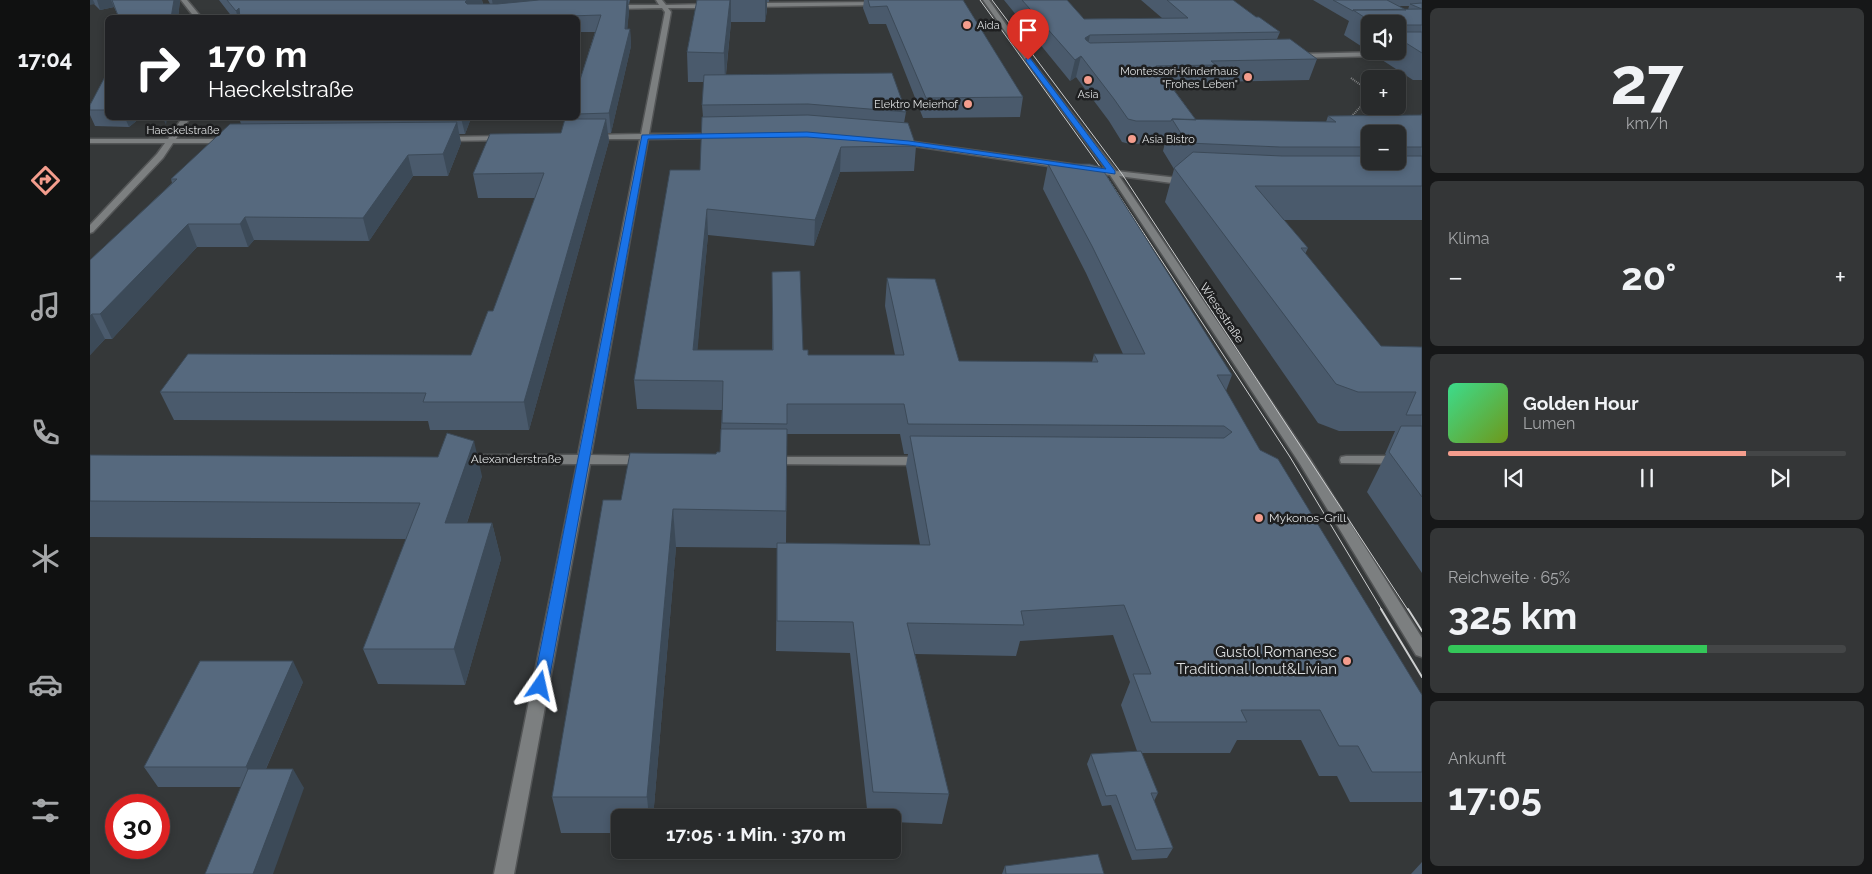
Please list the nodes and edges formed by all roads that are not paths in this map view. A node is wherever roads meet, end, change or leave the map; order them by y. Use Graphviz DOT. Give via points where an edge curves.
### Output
graph roads {
  1 [pos="184,0"];
  2 [pos="986,0"];
  3 [pos="798,2"];
  4 [pos="662,3"];
  5 [pos="883,4"];
  6 [pos="741,5"];
  7 [pos="722,6"];
  8 [pos="606,8"];
  9 [pos="196,15"];
  10 [pos="1422,53"];
  11 [pos="1288,56"];
  12 [pos="185,120"];
  13 [pos="731,135"];
  14 [pos="645,136"];
  15 [pos="586,137"];
  16 [pos="518,138"];
  17 [pos="440,139"];
  18 [pos="90,141"];
  19 [pos="236,141"];
  20 [pos="890,141"];
  21 [pos="169,142"];
  22 [pos="1113,173"];
  23 [pos="1200,182"];
  24 [pos="90,230"];
  25 [pos="446,459"];
  26 [pos="584,460"];
  27 [pos="654,460"];
  28 [pos="754,460"];
  29 [pos="1346,460"];
  30 [pos="1422,460"];
  31 [pos="933,461"];
  32 [pos="1422,651"];
  33 [pos="504,874"];
  1 -- 9 [label="street"];
  2 -- 22 [label="street, Wiesestraße"];
  3 -- 5 [label="street"];
  3 -- 6 [label="street"];
  4 -- 7 [label="street"];
  4 -- 8 [label="street"];
  4 -- 14 [label="street" via="668,12"];
  10 -- 11 [label="street"];
  12 -- 21 [label="street"];
  13 -- 14 [label="street"];
  14 -- 15 [label="street"];
  14 -- 26 [label="street"];
  16 -- 17 [label="street"];
  18 -- 21 [label="street, Haeckelstraße"];
  19 -- 21 [label="street, Haeckelstraße"];
  20 -- 22 [label="street"];
  21 -- 24 [label="street" via="160,156"];
  22 -- 23 [label="street"];
  22 -- 32 [label="street, Wiesestraße" via="1305,462"];
  25 -- 26 [label="street, Alexanderstraße"];
  26 -- 27 [label="street, Alexanderstraße"];
  26 -- 33 [label="street"];
  28 -- 31 [label="street"];
  29 -- 30 [label="street"];
}
